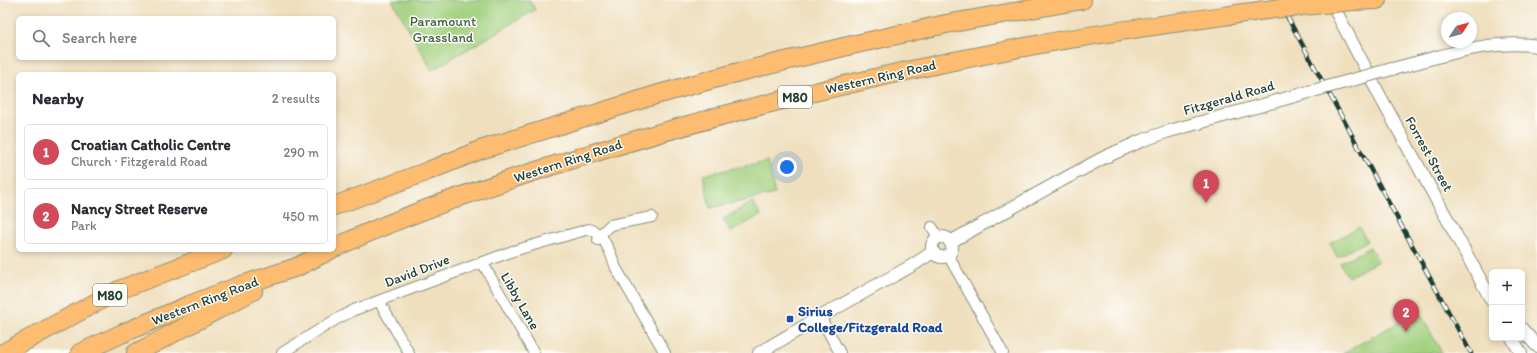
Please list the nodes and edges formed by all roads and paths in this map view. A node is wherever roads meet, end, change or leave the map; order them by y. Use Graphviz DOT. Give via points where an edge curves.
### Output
graph roads {
  1 [pos="1082,0"];
  2 [pos="1330,0"];
  3 [pos="1377,0"];
  4 [pos="1537,46"];
  5 [pos="336,205"];
  6 [pos="652,217"];
  7 [pos="601,238"];
  8 [pos="950,242"];
  9 [pos="336,247"];
  10 [pos="219,252"];
  11 [pos="326,252"];
  12 [pos="932,252"];
  13 [pos="948,255"];
  14 [pos="482,262"];
  15 [pos="297,267"];
  16 [pos="1489,295"];
  17 [pos="379,301"];
  18 [pos="820,316"];
  19 [pos="1525,332"];
  20 [pos="1514,341"];
  21 [pos="1537,346"];
  22 [pos="284,352"];
  23 [pos="3,353"];
  24 [pos="80,353"];
  25 [pos="136,353"];
  26 [pos="409,353"];
  27 [pos="534,353"];
  28 [pos="665,353"];
  29 [pos="759,353"];
  30 [pos="840,353"];
  31 [pos="1003,353"];
  32 [pos="1520,353"];
  1 -- 5 [label="highway" via="946,24 688,86 480,150"];
  2 -- 16 [label="street, Forrest Street"];
  3 -- 9 [label="highway, Western Ring Road / M80, bridge" via="1273,9 1044,43 751,107 616,145 502,182 398,220"];
  4 -- 8 [label="street, Fitzgerald Road, bridge" via="1502,44 1481,47 1166,132 1103,158"];
  6 -- 7 [label="street" via="618,224"];
  7 -- 14 [label="street, David Drive" via="571,235 527,246"];
  7 -- 28 [label="street"];
  8 -- 12 [label="street" via="935,232"];
  8 -- 13 [label="street" via="952,247"];
  10 -- 23 [label="highway, M80" via="119,290"];
  11 -- 15 [label="highway, Western Ring Road"];
  12 -- 13 [label="street" via="941,258"];
  12 -- 18 [label="street"];
  13 -- 31 [label="street"];
  14 -- 17 [label="street, David Drive"];
  14 -- 27 [label="street, Libby Lane"];
  15 -- 24 [label="highway, Western Ring Road" via="189,305"];
  15 -- 25 [label="highway"];
  17 -- 22 [label="street, David Drive" via="335,320"];
  17 -- 26 [label="street"];
  18 -- 29 [label="street"];
  18 -- 30 [label="street"];
  19 -- 21 [label="street"];
  20 -- 32 [label="street"];
}
